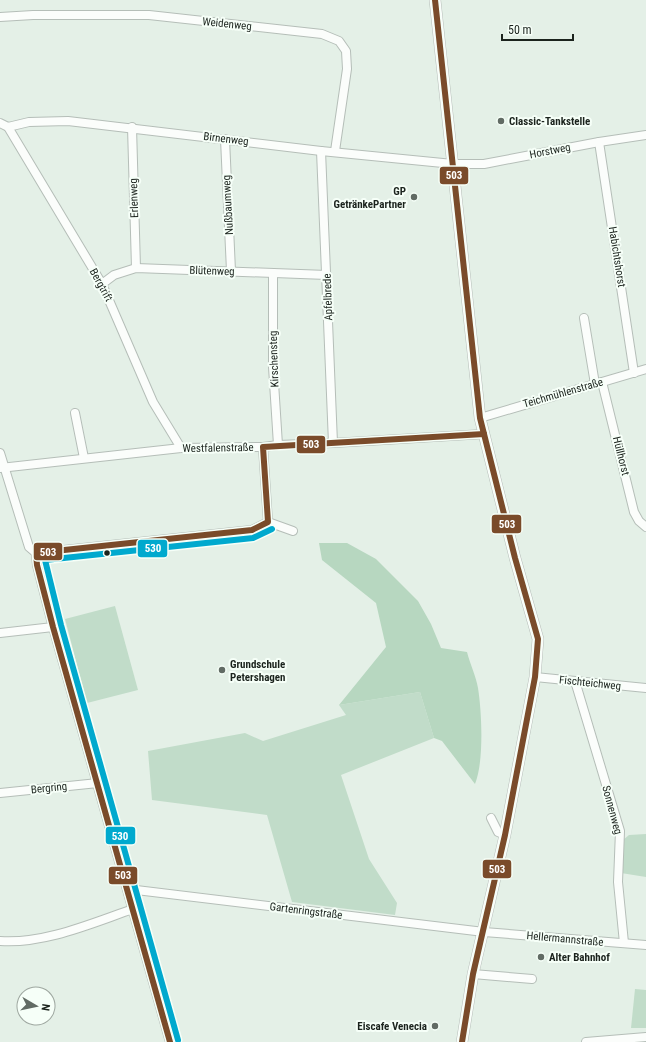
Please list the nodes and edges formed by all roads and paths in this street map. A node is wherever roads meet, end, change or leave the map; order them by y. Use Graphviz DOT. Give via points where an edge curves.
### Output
graph roads {
  1 [pos="435,0"];
  2 [pos="0,17"];
  3 [pos="0,123"];
  4 [pos="8,127"];
  5 [pos="132,128"];
  6 [pos="646,135"];
  7 [pos="224,139"];
  8 [pos="599,142"];
  9 [pos="321,151"];
  10 [pos="335,151"];
  11 [pos="453,164"];
  12 [pos="136,268"];
  13 [pos="231,271"];
  14 [pos="273,273"];
  15 [pos="327,275"];
  16 [pos="102,284"];
  17 [pos="584,318"];
  18 [pos="646,369"];
  19 [pos="634,373"];
  20 [pos="599,383"];
  21 [pos="75,413"];
  22 [pos="480,418"];
  23 [pos="484,434"];
  24 [pos="333,443"];
  25 [pos="278,445"];
  26 [pos="263,447"];
  27 [pos="181,448"];
  28 [pos="0,453"];
  29 [pos="84,458"];
  30 [pos="2,468"];
  31 [pos="268,522"];
  32 [pos="646,527"];
  33 [pos="293,531"];
  34 [pos="36,553"];
  35 [pos="53,627"];
  36 [pos="0,633"];
  37 [pos="535,677"];
  38 [pos="575,681"];
  39 [pos="646,688"];
  40 [pos="98,783"];
  41 [pos="0,793"];
  42 [pos="491,818"];
  43 [pos="505,835"];
  44 [pos="128,889"];
  45 [pos="133,908"];
  46 [pos="484,932"];
  47 [pos="0,941"];
  48 [pos="624,943"];
  49 [pos="646,945"];
  50 [pos="473,974"];
  51 [pos="532,979"];
  52 [pos="646,1037"];
  53 [pos="170,1042"];
  54 [pos="462,1042"];
  55 [pos="586,1042"];
  1 -- 11 [label="street"];
  2 -- 10 [label="street, Weidenweg" via="149,15 322,34 339,41 346,51 347,69"];
  3 -- 4 [label="street"];
  4 -- 5 [label="street, Birnenweg" via="28,122 68,120"];
  4 -- 16 [label="street, Bergtrift"];
  5 -- 7 [label="street, Birnenweg"];
  5 -- 12 [label="street, Erlenweg"];
  6 -- 8 [label="street, Horstweg"];
  7 -- 9 [label="street, Birnenweg"];
  7 -- 13 [label="street, Nußbaumweg"];
  8 -- 11 [label="street, Horstweg" via="484,164"];
  8 -- 19 [label="street, Habichtshorst"];
  9 -- 10 [label="street, Birnenweg"];
  9 -- 15 [label="street, Apfelbrede"];
  10 -- 11 [label="street, Birnenweg"];
  11 -- 22 [label="street"];
  12 -- 13 [label="street, Blütenweg"];
  12 -- 16 [label="street, Blütenweg" via="114,274"];
  13 -- 14 [label="street, Blütenweg"];
  14 -- 15 [label="street, Blütenweg"];
  14 -- 25 [label="street, Kirschensteg" via="273,367"];
  15 -- 24 [label="street, Apfelbrede"];
  16 -- 27 [label="street, Bergtrift" via="153,402"];
  17 -- 20 [label="street, Hüllhorst"];
  18 -- 19 [label="street, Teichmühlenstraße"];
  19 -- 20 [label="street, Teichmühlenstraße"];
  20 -- 22 [label="street, Teichmühlenstraße"];
  20 -- 32 [label="street, Hüllhorst" via="634,512"];
  21 -- 29 [label="street"];
  22 -- 23 [label="street"];
  23 -- 24 [label="street, Westfalenstraße"];
  23 -- 37 [label="street" via="538,639"];
  24 -- 25 [label="street, Westfalenstraße"];
  25 -- 26 [label="street, Westfalenstraße"];
  26 -- 27 [label="street, Westfalenstraße"];
  26 -- 31 [label="street"];
  27 -- 29 [label="street, Westfalenstraße"];
  28 -- 30 [label="street"];
  29 -- 30 [label="street, Westfalenstraße"];
  30 -- 34 [label="street" via="28,547"];
  31 -- 33 [label="street"];
  31 -- 34 [label="street" via="252,530"];
  34 -- 35 [label="street"];
  35 -- 36 [label="street"];
  35 -- 40 [label="street"];
  37 -- 38 [label="street, Fischteichweg"];
  37 -- 43 [label="street"];
  38 -- 39 [label="street, Fischteichweg"];
  38 -- 48 [label="street, Sonnenweg" via="620,831 618,882"];
  40 -- 41 [label="street, Bergring"];
  40 -- 44 [label="street"];
  42 -- 43 [label="street" via="498,832"];
  43 -- 46 [label="street"];
  44 -- 45 [label="street"];
  44 -- 46 [label="street, Gartenringstraße"];
  45 -- 47 [label="street" via="47,936 11,942"];
  45 -- 53 [label="street"];
  46 -- 48 [label="street, Hellermannstraße"];
  46 -- 50 [label="street"];
  48 -- 49 [label="street, Hellermannstraße"];
  50 -- 51 [label="street"];
  50 -- 54 [label="street"];
  52 -- 55 [label="street"];
}
